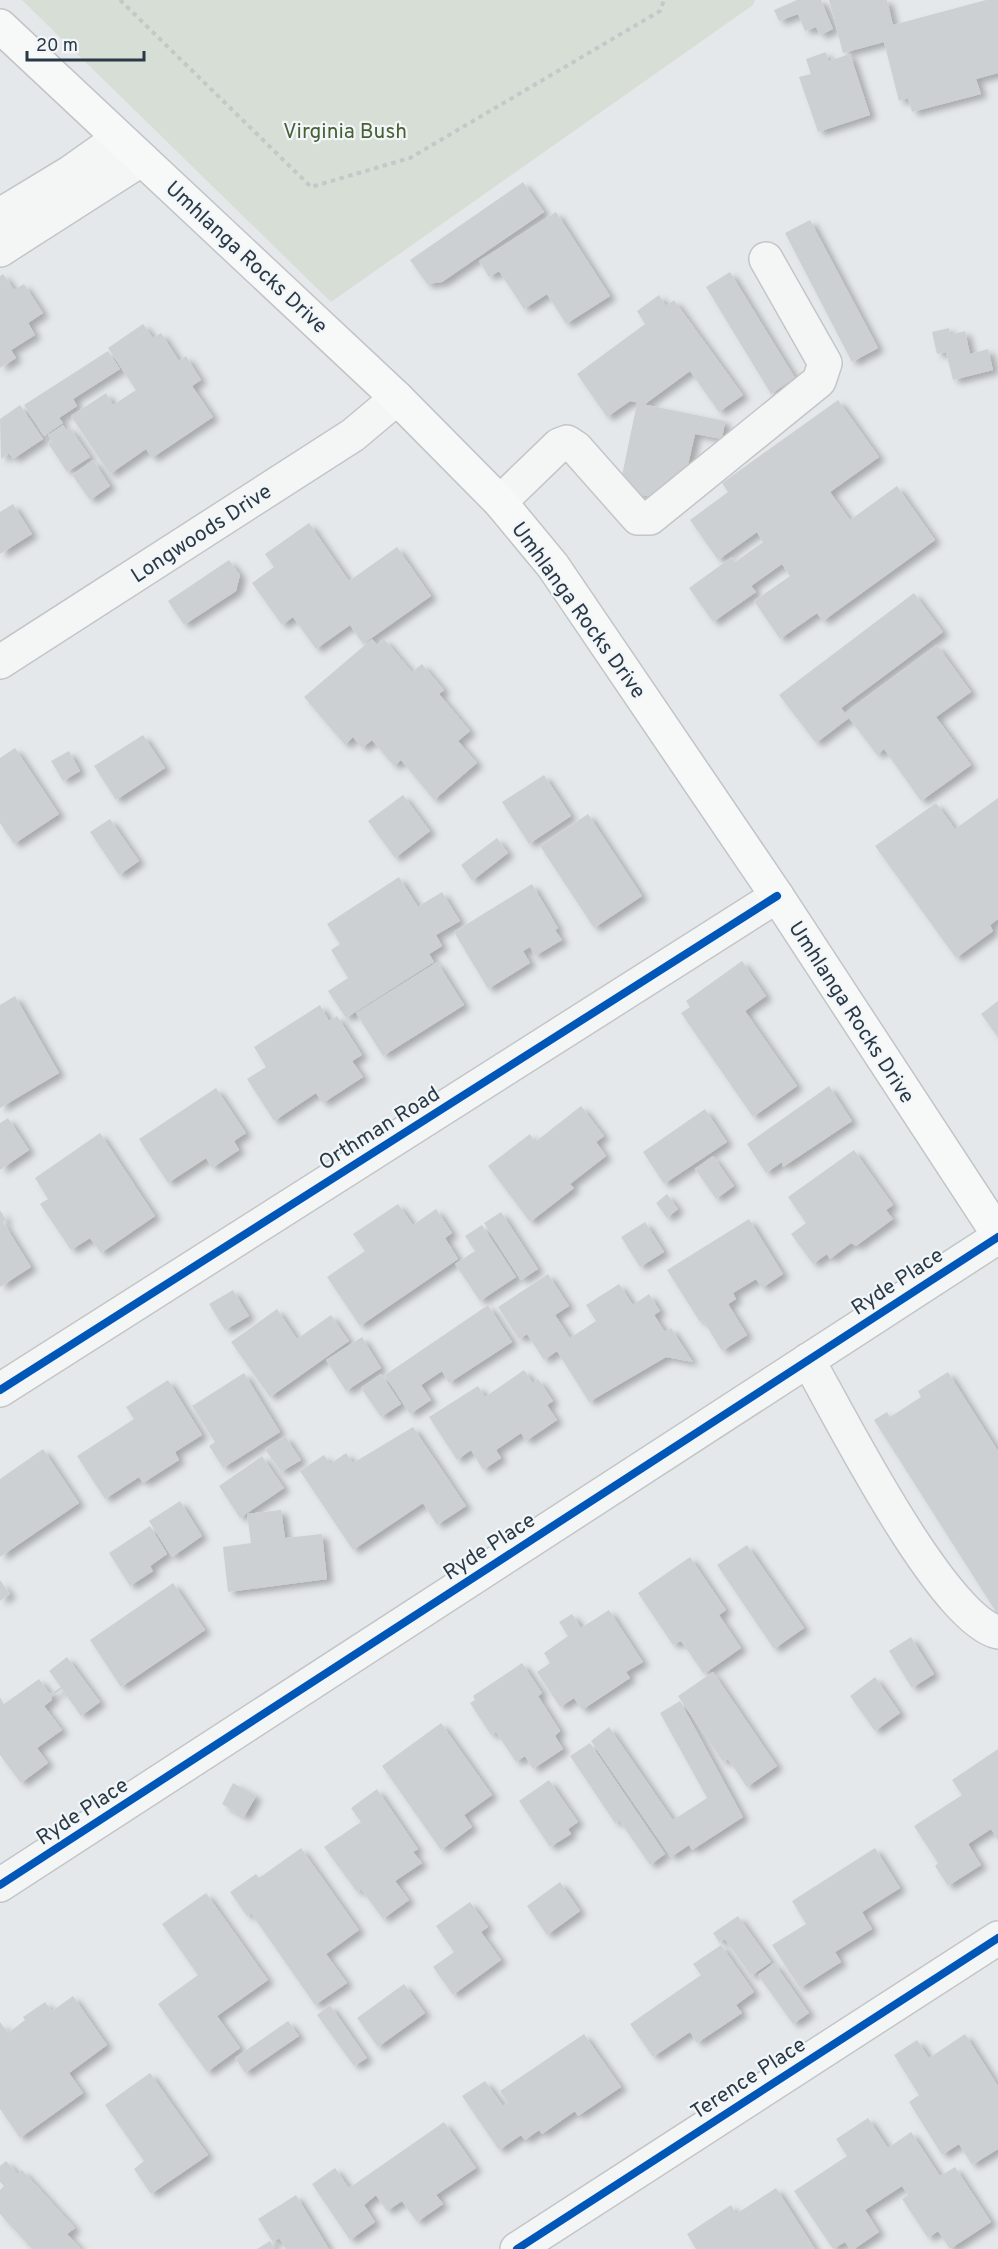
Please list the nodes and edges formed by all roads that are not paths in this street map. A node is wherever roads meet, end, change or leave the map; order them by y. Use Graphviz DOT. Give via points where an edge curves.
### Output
graph roads {
  1 [pos="0,26"];
  2 [pos="130,148"];
  3 [pos="0,215"];
  4 [pos="0,250"];
  5 [pos="766,259"];
  6 [pos="397,398"];
  7 [pos="500,502"];
  8 [pos="0,662"];
  9 [pos="777,896"];
  10 [pos="998,1236"];
  11 [pos="808,1360"];
  12 [pos="0,1390"];
  13 [pos="998,1632"];
  14 [pos="0,1885"];
  15 [pos="998,1938"];
  16 [pos="517,2249"];
  1 -- 2 [label="main road, Umhlanga Rocks Drive"];
  2 -- 3 [label="street" via="71,172"];
  2 -- 4 [label="street"];
  2 -- 6 [label="main road, Umhlanga Rocks Drive"];
  5 -- 7 [label="street" via="825,363 819,381 650,518 638,518 630,511 567,442 559,445"];
  6 -- 7 [label="main road, Umhlanga Rocks Drive"];
  6 -- 8 [label="street, Longwoods Drive" via="353,435"];
  7 -- 9 [label="main road, Umhlanga Rocks Drive" via="553,566"];
  9 -- 10 [label="main road, Umhlanga Rocks Drive"];
  9 -- 12 [label="street, Orthman Road"];
  10 -- 11 [label="street, Ryde Place"];
  11 -- 13 [label="street" via="906,1535 963,1607 988,1630"];
  11 -- 14 [label="street, Ryde Place"];
  15 -- 16 [label="street, Terence Place"];
}
